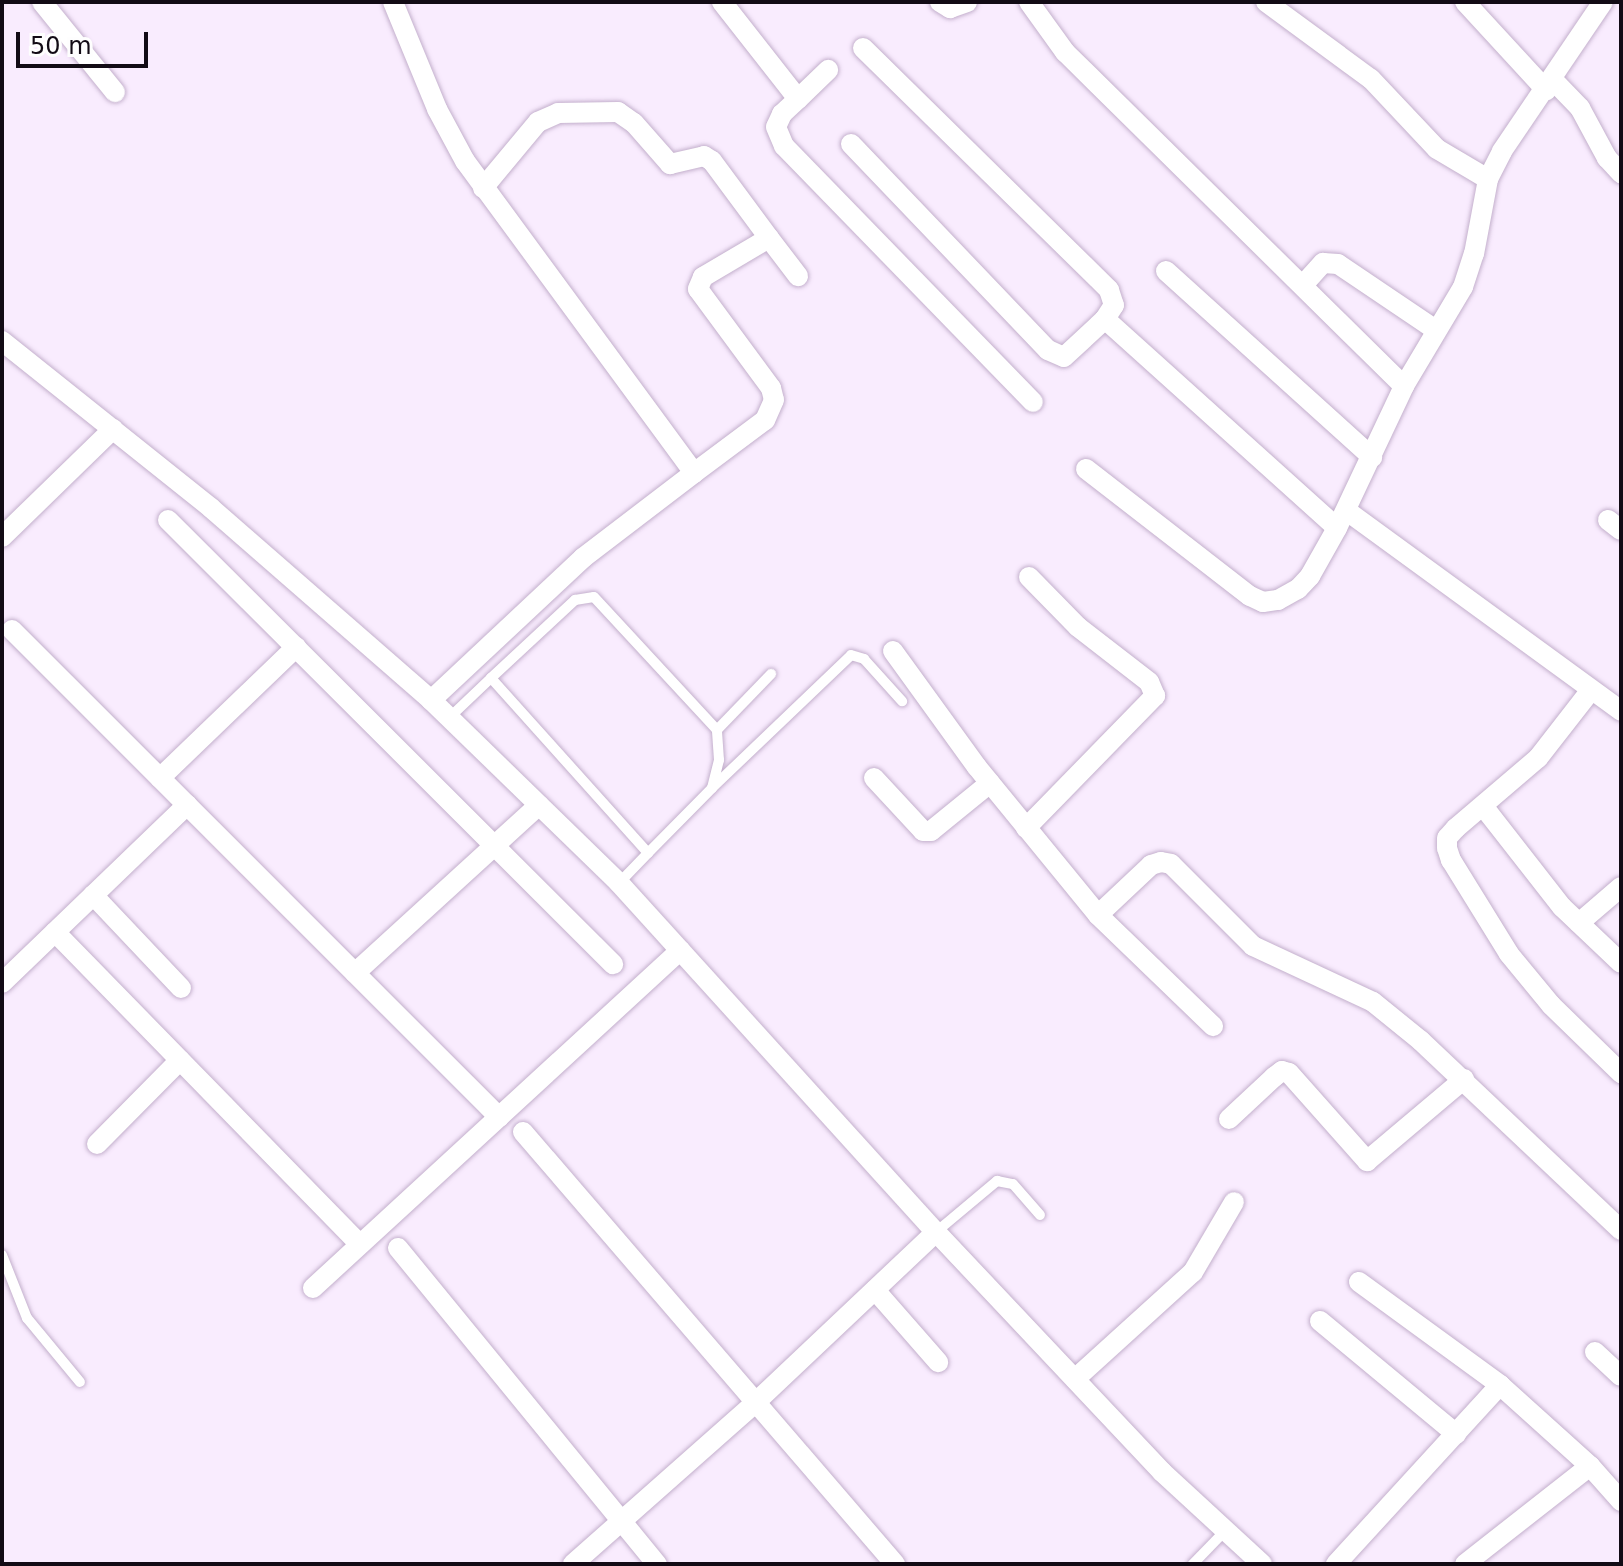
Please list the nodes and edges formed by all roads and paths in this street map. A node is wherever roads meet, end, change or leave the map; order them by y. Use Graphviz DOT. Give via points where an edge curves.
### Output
graph roads {
  1 [pos="42,2"];
  2 [pos="393,2"];
  3 [pos="722,2"];
  4 [pos="940,2"];
  5 [pos="967,2"];
  6 [pos="1029,2"];
  7 [pos="1266,2"];
  8 [pos="1465,2"];
  9 [pos="1603,2"];
  10 [pos="863,48"];
  11 [pos="828,70"];
  12 [pos="1550,85"];
  13 [pos="115,92"];
  14 [pos="798,99"];
  15 [pos="851,144"];
  16 [pos="1621,173"];
  17 [pos="1488,179"];
  18 [pos="483,188"];
  19 [pos="769,238"];
  20 [pos="1166,271"];
  21 [pos="798,276"];
  22 [pos="1303,285"];
  23 [pos="1105,319"];
  24 [pos="1436,330"];
  25 [pos="2,341"];
  26 [pos="1404,386"];
  27 [pos="1033,402"];
  28 [pos="113,429"];
  29 [pos="1372,457"];
  30 [pos="1086,469"];
  31 [pos="694,473"];
  32 [pos="1342,519"];
  33 [pos="168,520"];
  34 [pos="2,537"];
  35 [pos="1029,577"];
  36 [pos="12,630"];
  37 [pos="296,647"];
  38 [pos="893,651"];
  39 [pos="771,674"];
  40 [pos="491,678"];
  41 [pos="1591,690"];
  42 [pos="431,700"];
  43 [pos="902,701"];
  44 [pos="1621,711"];
  45 [pos="449,718"];
  46 [pos="717,730"];
  47 [pos="160,778"];
  48 [pos="874,778"];
  49 [pos="990,783"];
  50 [pos="712,788"];
  51 [pos="187,805"];
  52 [pos="539,805"];
  53 [pos="1483,806"];
  54 [pos="1026,828"];
  55 [pos="496,844"];
  56 [pos="648,853"];
  57 [pos="619,883"];
  58 [pos="1621,887"];
  59 [pos="93,895"];
  60 [pos="1098,915"];
  61 [pos="1579,923"];
  62 [pos="55,932"];
  63 [pos="680,950"];
  64 [pos="1621,963"];
  65 [pos="613,964"];
  66 [pos="355,973"];
  67 [pos="2,983"];
  68 [pos="181,988"];
  69 [pos="1213,1026"];
  70 [pos="180,1060"];
  71 [pos="1621,1073"];
  72 [pos="1464,1079"];
  73 [pos="499,1117"];
  74 [pos="1229,1119"];
  75 [pos="523,1132"];
  76 [pos="97,1144"];
  77 [pos="1234,1202"];
  78 [pos="1040,1215"];
  79 [pos="1621,1230"];
  80 [pos="936,1232"];
  81 [pos="360,1244"];
  82 [pos="398,1248"];
  83 [pos="2,1255"];
  84 [pos="1359,1282"];
  85 [pos="313,1288"];
  86 [pos="875,1290"];
  87 [pos="1320,1321"];
  88 [pos="1595,1352"];
  89 [pos="938,1362"];
  90 [pos="1621,1376"];
  91 [pos="1075,1379"];
  92 [pos="80,1382"];
  93 [pos="1500,1385"];
  94 [pos="755,1403"];
  95 [pos="1456,1434"];
  96 [pos="1590,1466"];
  97 [pos="1621,1501"];
  98 [pos="622,1521"];
  99 [pos="1225,1531"];
  100 [pos="573,1564"];
  101 [pos="657,1564"];
  102 [pos="895,1564"];
  103 [pos="1193,1564"];
  104 [pos="1262,1564"];
  105 [pos="1336,1564"];
  106 [pos="1465,1564"];
  1 -- 13 [label="street"];
  2 -- 18 [label="street" via="437,109"];
  3 -- 14 [label="street"];
  4 -- 5 [label="street" via="950,8"];
  6 -- 22 [label="street" via="1065,52"];
  7 -- 17 [label="street" via="1363,72 1437,149"];
  8 -- 12 [label="street"];
  9 -- 12 [label="street"];
  10 -- 23 [label="street" via="1109,290 1114,305"];
  11 -- 14 [label="street"];
  12 -- 16 [label="street" via="1580,108"];
  12 -- 17 [label="street"];
  14 -- 27 [label="street" via="776,127 784,146"];
  15 -- 23 [label="street" via="1048,350 1064,357"];
  17 -- 24 [label="street" via="1463,287"];
  18 -- 19 [label="street" via="544,117 612,110 634,123 670,164 704,156 712,161"];
  18 -- 31 [label="street"];
  19 -- 21 [label="street"];
  19 -- 31 [label="street" via="698,283 701,296 771,388 772,409 765,420"];
  20 -- 29 [label="street"];
  22 -- 24 [label="street" via="1323,263 1338,264"];
  22 -- 26 [label="street"];
  23 -- 32 [label="street"];
  24 -- 26 [label="street"];
  25 -- 28 [label="street"];
  26 -- 29 [label="street"];
  28 -- 34 [label="street"];
  28 -- 42 [label="street"];
  29 -- 32 [label="street"];
  30 -- 32 [label="street" via="1263,602 1298,589"];
  31 -- 42 [label="street" via="583,558"];
  32 -- 41 [label="street"];
  33 -- 37 [label="street"];
  35 -- 54 [label="street" via="1078,627 1149,682 1155,696"];
  36 -- 47 [label="street"];
  37 -- 47 [label="street"];
  37 -- 55 [label="street"];
  38 -- 49 [label="street"];
  39 -- 46 [label="lane"];
  40 -- 45 [label="lane"];
  40 -- 46 [label="lane" via="575,600 594,597"];
  40 -- 56 [label="lane"];
  41 -- 44 [label="street"];
  41 -- 53 [label="street" via="1538,758"];
  42 -- 45 [label="street"];
  43 -- 50 [label="lane" via="864,659 851,655"];
  45 -- 52 [label="street"];
  46 -- 50 [label="lane" via="719,760"];
  47 -- 51 [label="street"];
  48 -- 49 [label="street" via="923,831 931,831"];
  49 -- 54 [label="street"];
  50 -- 56 [label="lane"];
  51 -- 59 [label="street"];
  51 -- 66 [label="street"];
  52 -- 55 [label="street"];
  52 -- 57 [label="street"];
  53 -- 61 [label="street"];
  53 -- 71 [label="street" via="1447,838 1451,860 1522,971"];
  54 -- 60 [label="street"];
  55 -- 65 [label="street"];
  55 -- 66 [label="street"];
  56 -- 57 [label="lane"];
  57 -- 63 [label="street"];
  58 -- 61 [label="street"];
  59 -- 62 [label="street"];
  59 -- 68 [label="street"];
  60 -- 69 [label="street"];
  60 -- 72 [label="street" via="1151,865 1171,864 1253,946 1373,1002"];
  61 -- 64 [label="street"];
  62 -- 67 [label="street"];
  62 -- 70 [label="street"];
  63 -- 73 [label="street"];
  63 -- 80 [label="street"];
  66 -- 73 [label="street"];
  70 -- 76 [label="street"];
  70 -- 81 [label="street"];
  72 -- 74 [label="street" via="1367,1161 1289,1073 1274,1077"];
  72 -- 79 [label="street"];
  73 -- 81 [label="street"];
  75 -- 94 [label="street"];
  77 -- 91 [label="street" via="1193,1272"];
  78 -- 80 [label="lane" via="1013,1184 997,1181"];
  80 -- 86 [label="street"];
  80 -- 91 [label="street"];
  81 -- 85 [label="street"];
  82 -- 98 [label="street"];
  83 -- 92 [label="lane" via="27,1318"];
  84 -- 93 [label="street"];
  86 -- 89 [label="street"];
  86 -- 94 [label="street"];
  87 -- 95 [label="street"];
  88 -- 90 [label="street"];
  91 -- 99 [label="street"];
  93 -- 95 [label="street"];
  93 -- 96 [label="street"];
  94 -- 98 [label="street"];
  94 -- 102 [label="street"];
  95 -- 105 [label="street"];
  96 -- 97 [label="street"];
  96 -- 106 [label="street"];
  98 -- 100 [label="street"];
  98 -- 101 [label="street"];
  99 -- 103 [label="lane"];
  99 -- 104 [label="street"];
}
